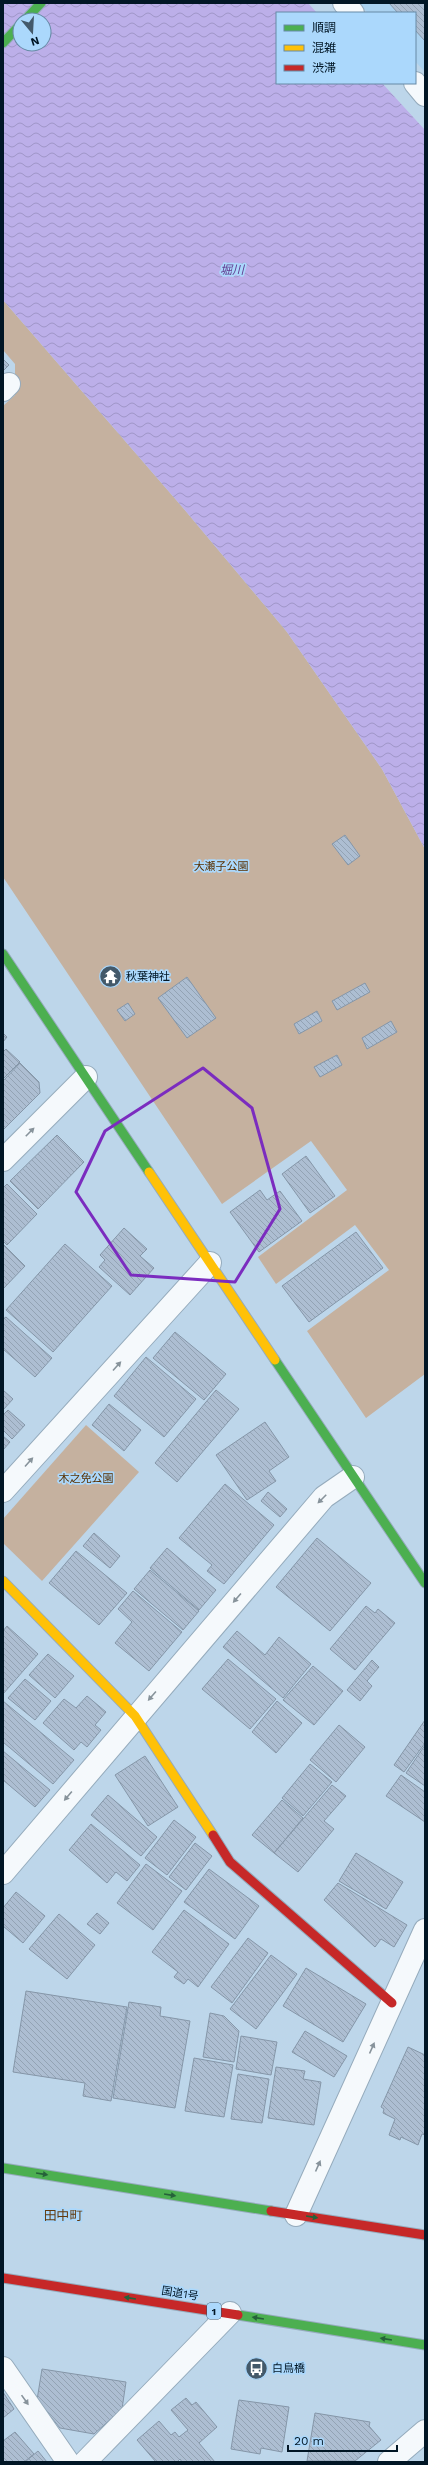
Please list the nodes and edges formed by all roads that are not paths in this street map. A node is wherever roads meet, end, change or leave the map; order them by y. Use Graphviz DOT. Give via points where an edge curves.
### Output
graph roads {
  1 [pos="41,3"];
  2 [pos="344,3"];
  3 [pos="33,12"];
  4 [pos="352,12"];
  5 [pos="12,33"];
  6 [pos="3,43"];
  7 [pos="416,84"];
  8 [pos="425,95"];
  9 [pos="3,954"];
  10 [pos="86,1077"];
  11 [pos="3,1160"];
  12 [pos="210,1263"];
  13 [pos="353,1477"];
  14 [pos="3,1491"];
  15 [pos="3,1581"];
  16 [pos="425,1583"];
  17 [pos="135,1716"];
  18 [pos="3,1873"];
  19 [pos="425,1930"];
  20 [pos="392,2003"];
  21 [pos="3,2168"];
  22 [pos="296,2215"];
  23 [pos="425,2235"];
  24 [pos="3,2278"];
  25 [pos="230,2313"];
  26 [pos="425,2345"];
  27 [pos="3,2368"];
  28 [pos="425,2431"];
  29 [pos="68,2462"];
  30 [pos="85,2462"];
  31 [pos="389,2462"];
  1 -- 3 [label="main road"];
  2 -- 4 [label="street"];
  5 -- 6 [label="main road"];
  7 -- 8 [label="street"];
  9 -- 10 [label="main road"];
  11 -- 10 [label="street, one-way"];
  10 -- 12 [label="main road"];
  12 -- 13 [label="main road"];
  14 -- 12 [label="street, one-way"];
  13 -- 16 [label="main road"];
  13 -- 17 [label="street, one-way" via="324,1496"];
  15 -- 17 [label="main road"];
  17 -- 18 [label="street, one-way"];
  17 -- 20 [label="main road" via="230,1862"];
  19 -- 20 [label="street"];
  22 -- 20 [label="street, one-way"];
  21 -- 22 [label="main road, one-way"];
  22 -- 23 [label="main road, one-way"];
  25 -- 24 [label="main road, 国道1号 / 1, one-way"];
  26 -- 25 [label="main road, 国道1号 / 1, one-way"];
  25 -- 30 [label="street"];
  27 -- 29 [label="street, one-way"];
  28 -- 31 [label="street"];
}
